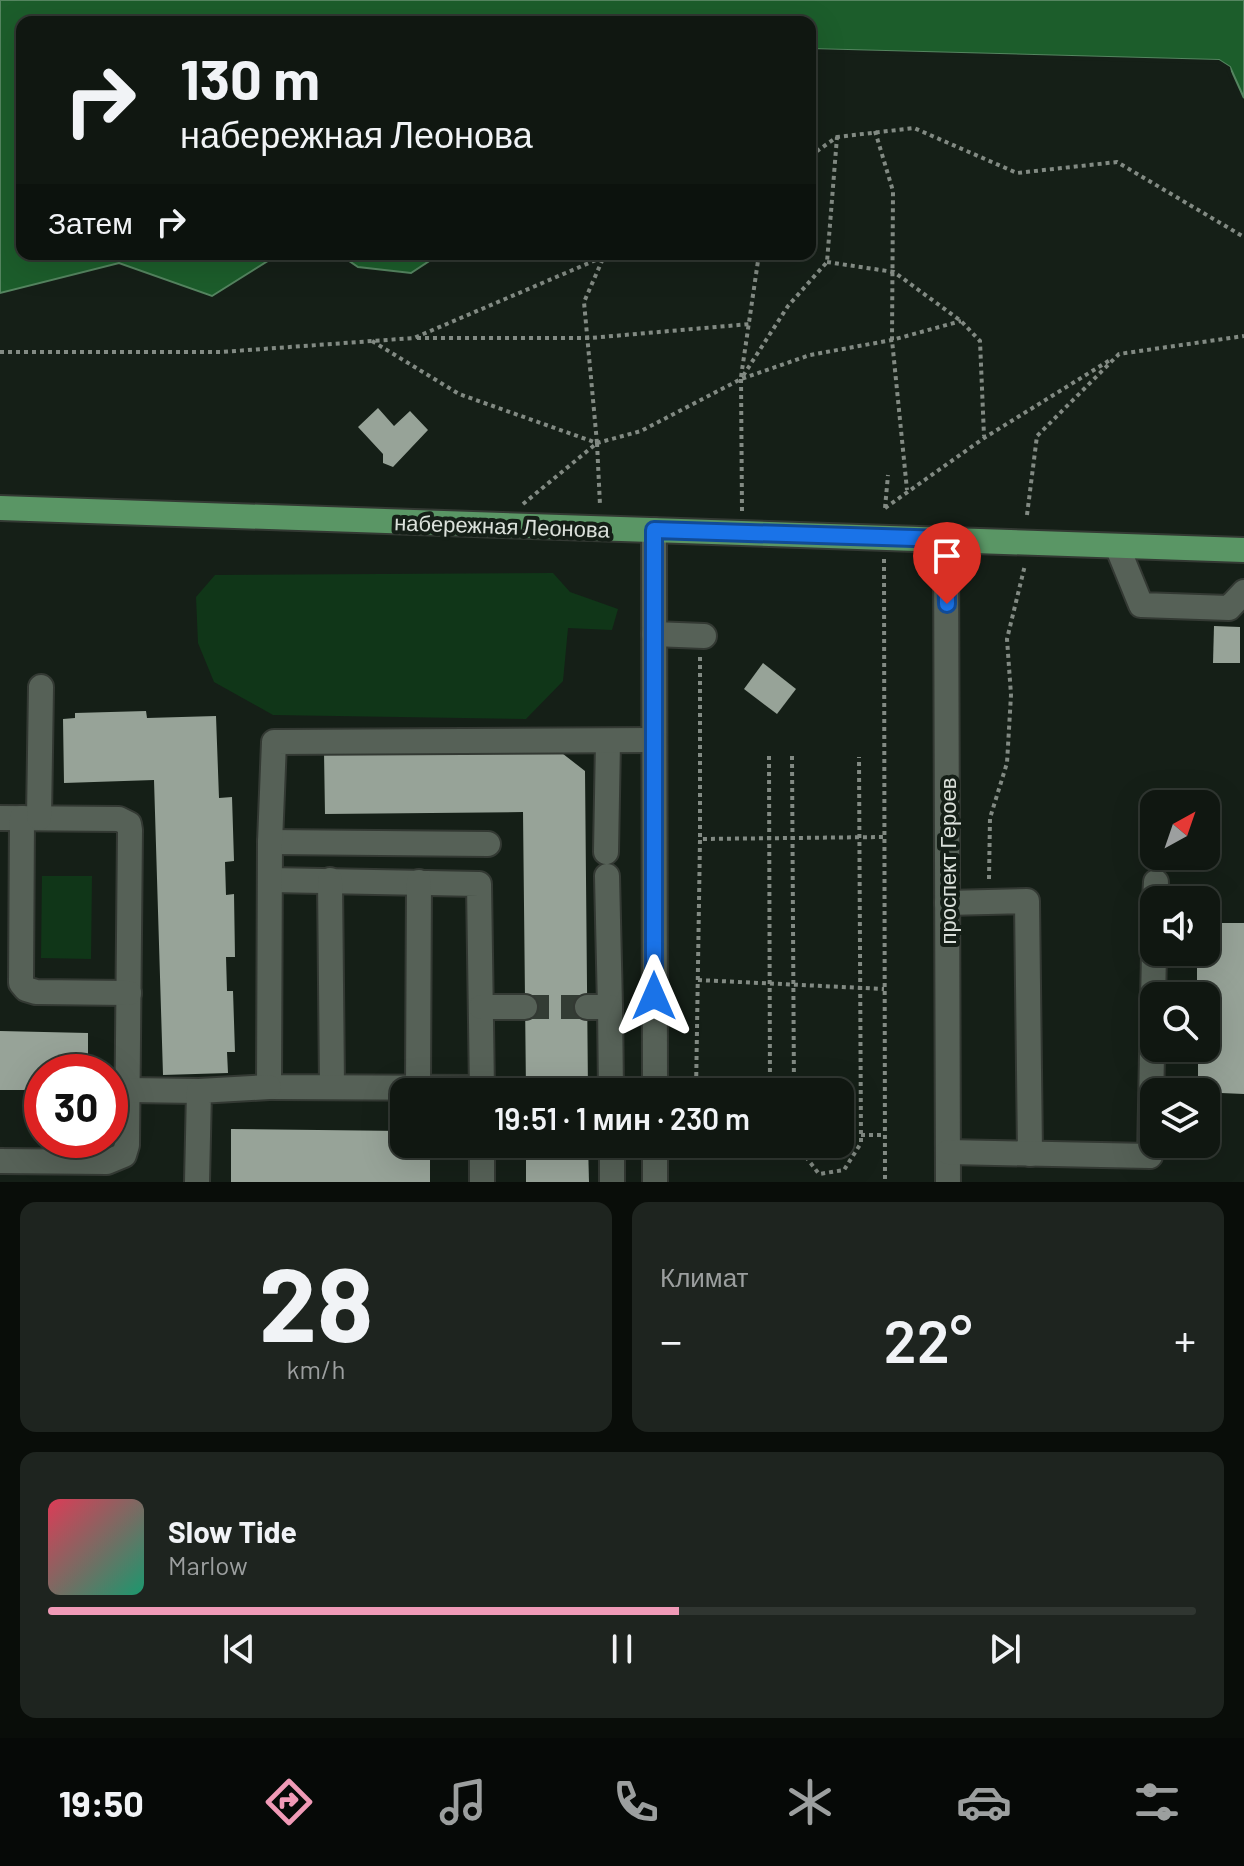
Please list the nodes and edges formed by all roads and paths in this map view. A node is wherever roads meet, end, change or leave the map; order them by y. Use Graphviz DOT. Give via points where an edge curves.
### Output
graph roads {
  1 [pos="875,131"];
  2 [pos="837,137"];
  3 [pos="816,152"];
  4 [pos="1244,237"];
  5 [pos="595,260"];
  6 [pos="602,260"];
  7 [pos="758,260"];
  8 [pos="827,262"];
  9 [pos="894,272"];
  10 [pos="961,321"];
  11 [pos="750,324"];
  12 [pos="1244,336"];
  13 [pos="414,338"];
  14 [pos="590,338"];
  15 [pos="892,340"];
  16 [pos="372,341"];
  17 [pos="0,352"];
  18 [pos="1119,354"];
  19 [pos="741,379"];
  20 [pos="984,438"];
  21 [pos="597,443"];
  22 [pos="888,475"];
  23 [pos="907,490"];
  24 [pos="0,508"];
  25 [pos="1027,515"];
  26 [pos="506,525"];
  27 [pos="601,528"];
  28 [pos="654,530"];
  29 [pos="743,533"];
  30 [pos="946,539"];
  31 [pos="1117,546"];
  32 [pos="1244,550"];
  33 [pos="884,552"];
  34 [pos="1026,559"];
  35 [pos="1244,592"];
  36 [pos="654,634"];
  37 [pos="702,636"];
  38 [pos="41,687"];
  39 [pos="654,740"];
  40 [pos="608,741"];
  41 [pos="769,756"];
  42 [pos="792,756"];
  43 [pos="859,757"];
  44 [pos="20,818"];
  45 [pos="861,837"];
  46 [pos="884,837"];
  47 [pos="769,838"];
  48 [pos="791,838"];
  49 [pos="700,839"];
  50 [pos="270,842"];
  51 [pos="488,844"];
  52 [pos="270,880"];
  53 [pos="330,880"];
  54 [pos="419,882"];
  55 [pos="947,903"];
  56 [pos="988,903"];
  57 [pos="1154,966"];
  58 [pos="698,980"];
  59 [pos="770,984"];
  60 [pos="793,985"];
  61 [pos="861,989"];
  62 [pos="884,989"];
  63 [pos="129,993"];
  64 [pos="481,1007"];
  65 [pos="525,1007"];
  66 [pos="418,1078"];
  67 [pos="482,1078"];
  68 [pos="609,1078"];
  69 [pos="655,1078"];
  70 [pos="696,1078"];
  71 [pos="770,1078"];
  72 [pos="794,1078"];
  73 [pos="269,1087"];
  74 [pos="332,1087"];
  75 [pos="390,1087"];
  76 [pos="128,1090"];
  77 [pos="199,1091"];
  78 [pos="861,1135"];
  79 [pos="885,1135"];
  80 [pos="948,1152"];
  81 [pos="854,1154"];
  82 [pos="1030,1154"];
  83 [pos="119,1158"];
  84 [pos="482,1158"];
  85 [pos="612,1158"];
  86 [pos="655,1158"];
  87 [pos="807,1158"];
  88 [pos="852,1158"];
  89 [pos="0,1161"];
  90 [pos="197,1182"];
  91 [pos="482,1182"];
  92 [pos="612,1182"];
  93 [pos="655,1182"];
  94 [pos="885,1182"];
  95 [pos="948,1182"];
  1 -- 2 [label="path"];
  1 -- 4 [label="path" via="914,128 1017,173 1117,162"];
  1 -- 9 [label="path" via="893,191"];
  2 -- 3 [label="path"];
  2 -- 8 [label="path"];
  5 -- 13 [label="path"];
  6 -- 14 [label="path" via="584,302"];
  7 -- 11 [label="path"];
  8 -- 9 [label="path"];
  8 -- 19 [label="path" via="788,306"];
  9 -- 10 [label="path"];
  9 -- 15 [label="path"];
  10 -- 15 [label="path"];
  10 -- 20 [label="path" via="980,341"];
  11 -- 14 [label="path"];
  11 -- 19 [label="path"];
  12 -- 18 [label="path"];
  13 -- 14 [label="path"];
  13 -- 16 [label="path"];
  14 -- 21 [label="path"];
  15 -- 19 [label="path" via="810,355"];
  15 -- 23 [label="path"];
  16 -- 17 [label="path" via="221,352"];
  16 -- 21 [label="path" via="459,394"];
  18 -- 20 [label="path"];
  18 -- 25 [label="path" via="1037,436"];
  19 -- 21 [label="path" via="641,431"];
  19 -- 29 [label="path"];
  20 -- 23 [label="path"];
  21 -- 26 [label="path" via="527,499"];
  21 -- 27 [label="path"];
  22 -- 23 [label="path" via="885,508"];
  24 -- 26 [label="main road, набережная Леонова"];
  26 -- 27 [label="main road, набережная Леонова"];
  27 -- 28 [label="main road, набережная Леонова"];
  28 -- 29 [label="main road, набережная Леонова"];
  28 -- 36 [label="street"];
  29 -- 30 [label="main road, набережная Леонова"];
  30 -- 31 [label="main road, набережная Леонова"];
  30 -- 55 [label="street, проспект Героев"];
  31 -- 32 [label="main road, набережная Леонова"];
  31 -- 35 [label="street" via="1141,605 1229,608"];
  33 -- 46 [label="path"];
  34 -- 56 [label="path" via="1007,639 1007,763 990,818"];
  36 -- 37 [label="street"];
  36 -- 39 [label="street"];
  37 -- 49 [label="path"];
  38 -- 44 [label="street"];
  39 -- 40 [label="street"];
  39 -- 69 [label="street"];
  40 -- 50 [label="street" via="274,742"];
  40 -- 68 [label="street" via="598,1007"];
  41 -- 47 [label="path"];
  42 -- 48 [label="path"];
  43 -- 45 [label="path"];
  44 -- 63 [label="street" via="21,983 36,992"];
  44 -- 63 [label="street" via="119,819 129,824"];
  45 -- 46 [label="path"];
  45 -- 48 [label="path"];
  45 -- 61 [label="path"];
  46 -- 62 [label="path"];
  47 -- 48 [label="path"];
  47 -- 49 [label="path"];
  47 -- 59 [label="path"];
  48 -- 60 [label="path"];
  49 -- 58 [label="path"];
  50 -- 51 [label="street"];
  50 -- 52 [label="street"];
  52 -- 53 [label="street"];
  52 -- 73 [label="street"];
  53 -- 54 [label="street"];
  53 -- 74 [label="street"];
  54 -- 64 [label="street" via="479,884"];
  54 -- 66 [label="street"];
  55 -- 56 [label="street"];
  55 -- 80 [label="street, проспект Героев"];
  56 -- 82 [label="street" via="1027,901"];
  57 -- 82 [label="street" via="1150,1156"];
  58 -- 59 [label="path"];
  58 -- 70 [label="path"];
  59 -- 60 [label="path"];
  59 -- 71 [label="path"];
  60 -- 61 [label="path"];
  60 -- 72 [label="path"];
  61 -- 62 [label="path"];
  61 -- 78 [label="path"];
  62 -- 79 [label="path"];
  63 -- 76 [label="street"];
  64 -- 65 [label="street"];
  64 -- 67 [label="street"];
  73 -- 74 [label="street"];
  73 -- 77 [label="street"];
  74 -- 75 [label="street"];
  76 -- 77 [label="street"];
  77 -- 90 [label="street"];
  78 -- 79 [label="path"];
  78 -- 81 [label="path"];
  79 -- 94 [label="path"];
  80 -- 82 [label="street"];
  80 -- 95 [label="street, проспект Героев"];
  83 -- 89 [label="street"];
  84 -- 91 [label="street"];
  85 -- 92 [label="street"];
  86 -- 93 [label="street"];
  87 -- 88 [label="path" via="819,1174 844,1170"];
}
